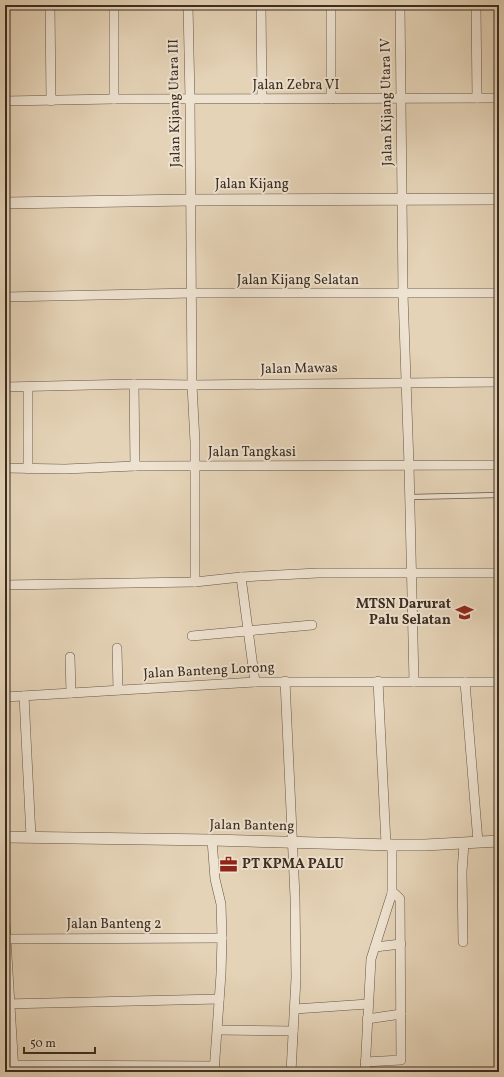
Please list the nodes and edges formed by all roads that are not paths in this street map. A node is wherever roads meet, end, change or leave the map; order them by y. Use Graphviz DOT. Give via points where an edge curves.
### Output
graph roads {
  1 [pos="50,5"];
  2 [pos="114,5"];
  3 [pos="188,5"];
  4 [pos="261,5"];
  5 [pos="331,5"];
  6 [pos="400,5"];
  7 [pos="476,5"];
  8 [pos="401,98"];
  9 [pos="477,98"];
  10 [pos="499,98"];
  11 [pos="114,99"];
  12 [pos="190,99"];
  13 [pos="331,99"];
  14 [pos="262,100"];
  15 [pos="5,101"];
  16 [pos="51,101"];
  17 [pos="402,199"];
  18 [pos="499,199"];
  19 [pos="190,200"];
  20 [pos="5,202"];
  21 [pos="192,293"];
  22 [pos="499,293"];
  23 [pos="403,294"];
  24 [pos="5,297"];
  25 [pos="406,382"];
  26 [pos="499,382"];
  27 [pos="134,384"];
  28 [pos="192,385"];
  29 [pos="5,387"];
  30 [pos="28,387"];
  31 [pos="409,465"];
  32 [pos="134,466"];
  33 [pos="194,466"];
  34 [pos="499,466"];
  35 [pos="5,468"];
  36 [pos="28,469"];
  37 [pos="499,495"];
  38 [pos="410,497"];
  39 [pos="411,574"];
  40 [pos="499,574"];
  41 [pos="241,577"];
  42 [pos="195,582"];
  43 [pos="5,585"];
  44 [pos="312,625"];
  45 [pos="248,632"];
  46 [pos="192,636"];
  47 [pos="117,648"];
  48 [pos="70,657"];
  49 [pos="378,681"];
  50 [pos="255,682"];
  51 [pos="285,682"];
  52 [pos="414,682"];
  53 [pos="465,682"];
  54 [pos="499,682"];
  55 [pos="118,690"];
  56 [pos="71,693"];
  57 [pos="24,696"];
  58 [pos="5,697"];
  59 [pos="5,837"];
  60 [pos="31,837"];
  61 [pos="212,840"];
  62 [pos="293,841"];
  63 [pos="499,841"];
  64 [pos="478,842"];
  65 [pos="464,843"];
  66 [pos="389,845"];
  67 [pos="392,893"];
  68 [pos="5,922"];
  69 [pos="222,938"];
  70 [pos="6,939"];
  71 [pos="463,942"];
  72 [pos="401,944"];
  73 [pos="375,947"];
  74 [pos="220,999"];
  75 [pos="7,1003"];
  76 [pos="368,1004"];
  77 [pos="295,1009"];
  78 [pos="401,1014"];
  79 [pos="367,1019"];
  80 [pos="218,1030"];
  81 [pos="293,1031"];
  82 [pos="365,1062"];
  83 [pos="11,1067"];
  84 [pos="214,1069"];
  85 [pos="291,1072"];
  86 [pos="364,1072"];
  1 -- 16 [label="street"];
  2 -- 11 [label="street"];
  3 -- 12 [label="street, Jalan Kijang Utara III"];
  4 -- 14 [label="street"];
  5 -- 13 [label="street"];
  6 -- 8 [label="street, Jalan Kijang Utara IV"];
  7 -- 9 [label="street"];
  8 -- 9 [label="street, Jalan Zebra VI"];
  8 -- 13 [label="street, Jalan Zebra VI"];
  8 -- 17 [label="street, Jalan Kijang Utara IV"];
  9 -- 10 [label="street, Jalan Zebra VI"];
  11 -- 12 [label="street, Jalan Zebra VI"];
  11 -- 16 [label="street, Jalan Zebra VI"];
  12 -- 14 [label="street, Jalan Zebra VI"];
  12 -- 19 [label="street, Jalan Kijang Utara III"];
  13 -- 14 [label="street, Jalan Zebra VI"];
  15 -- 16 [label="street, Jalan Zebra VI"];
  17 -- 18 [label="street, Jalan Kijang"];
  17 -- 19 [label="street, Jalan Kijang"];
  17 -- 23 [label="street"];
  19 -- 20 [label="street, Jalan Kijang"];
  19 -- 21 [label="street"];
  21 -- 23 [label="street, Jalan Kijang Selatan"];
  21 -- 24 [label="street, Jalan Kijang Selatan"];
  21 -- 28 [label="street"];
  22 -- 23 [label="street, Jalan Kijang Selatan"];
  23 -- 25 [label="street"];
  25 -- 26 [label="street, Jalan Mawas"];
  25 -- 28 [label="street, Jalan Mawas"];
  25 -- 31 [label="street"];
  27 -- 28 [label="street, Jalan Mawas"];
  27 -- 30 [label="street, Jalan Mawas"];
  27 -- 32 [label="street"];
  28 -- 33 [label="street"];
  29 -- 30 [label="street, Jalan Mawas"];
  30 -- 36 [label="street"];
  31 -- 33 [label="street, Jalan Tangkasi"];
  31 -- 34 [label="street, Jalan Tangkasi"];
  31 -- 38 [label="street"];
  32 -- 33 [label="street, Jalan Tangkasi"];
  32 -- 36 [label="street, Jalan Tangkasi"];
  33 -- 42 [label="street"];
  35 -- 36 [label="street, Jalan Tangkasi"];
  37 -- 38 [label="lane"];
  38 -- 39 [label="street"];
  39 -- 40 [label="street"];
  39 -- 41 [label="street" via="318,573"];
  39 -- 52 [label="street"];
  41 -- 42 [label="street"];
  41 -- 45 [label="street"];
  42 -- 43 [label="street"];
  44 -- 45 [label="street"];
  45 -- 46 [label="street"];
  45 -- 50 [label="street"];
  47 -- 55 [label="street"];
  48 -- 56 [label="street"];
  49 -- 51 [label="street, Jalan Banteng Lorong"];
  49 -- 52 [label="street, Jalan Banteng Lorong"];
  49 -- 66 [label="street"];
  50 -- 51 [label="street, Jalan Banteng Lorong"];
  50 -- 55 [label="street, Jalan Banteng Lorong"];
  51 -- 62 [label="street"];
  52 -- 53 [label="street, Jalan Banteng Lorong"];
  53 -- 54 [label="street, Jalan Banteng Lorong"];
  53 -- 64 [label="street"];
  55 -- 56 [label="street, Jalan Banteng Lorong"];
  56 -- 57 [label="street, Jalan Banteng Lorong"];
  57 -- 58 [label="street, Jalan Banteng Lorong"];
  57 -- 60 [label="street"];
  59 -- 60 [label="street, Jalan Banteng"];
  60 -- 61 [label="street, Jalan Banteng"];
  61 -- 62 [label="street, Jalan Banteng"];
  61 -- 69 [label="street" via="215,879 221,904"];
  62 -- 66 [label="street, Jalan Banteng"];
  62 -- 77 [label="street"];
  63 -- 64 [label="street, Jalan Banteng"];
  64 -- 65 [label="street, Jalan Banteng"];
  65 -- 66 [label="street, Jalan Banteng"];
  65 -- 71 [label="street"];
  66 -- 67 [label="street"];
  67 -- 72 [label="street" via="400,900"];
  67 -- 73 [label="street"];
  68 -- 70 [label="street"];
  69 -- 70 [label="street, Jalan Banteng 2"];
  69 -- 74 [label="street"];
  70 -- 75 [label="street"];
  72 -- 73 [label="street"];
  72 -- 78 [label="street"];
  73 -- 76 [label="street" via="371,959"];
  74 -- 75 [label="street"];
  74 -- 80 [label="street"];
  75 -- 83 [label="street"];
  76 -- 77 [label="street"];
  76 -- 79 [label="street"];
  77 -- 81 [label="street"];
  78 -- 79 [label="street"];
  78 -- 82 [label="street" via="401,1060"];
  79 -- 82 [label="street"];
  80 -- 81 [label="street"];
  80 -- 84 [label="street"];
  81 -- 85 [label="street"];
  82 -- 86 [label="street"];
  83 -- 84 [label="street"];
}
